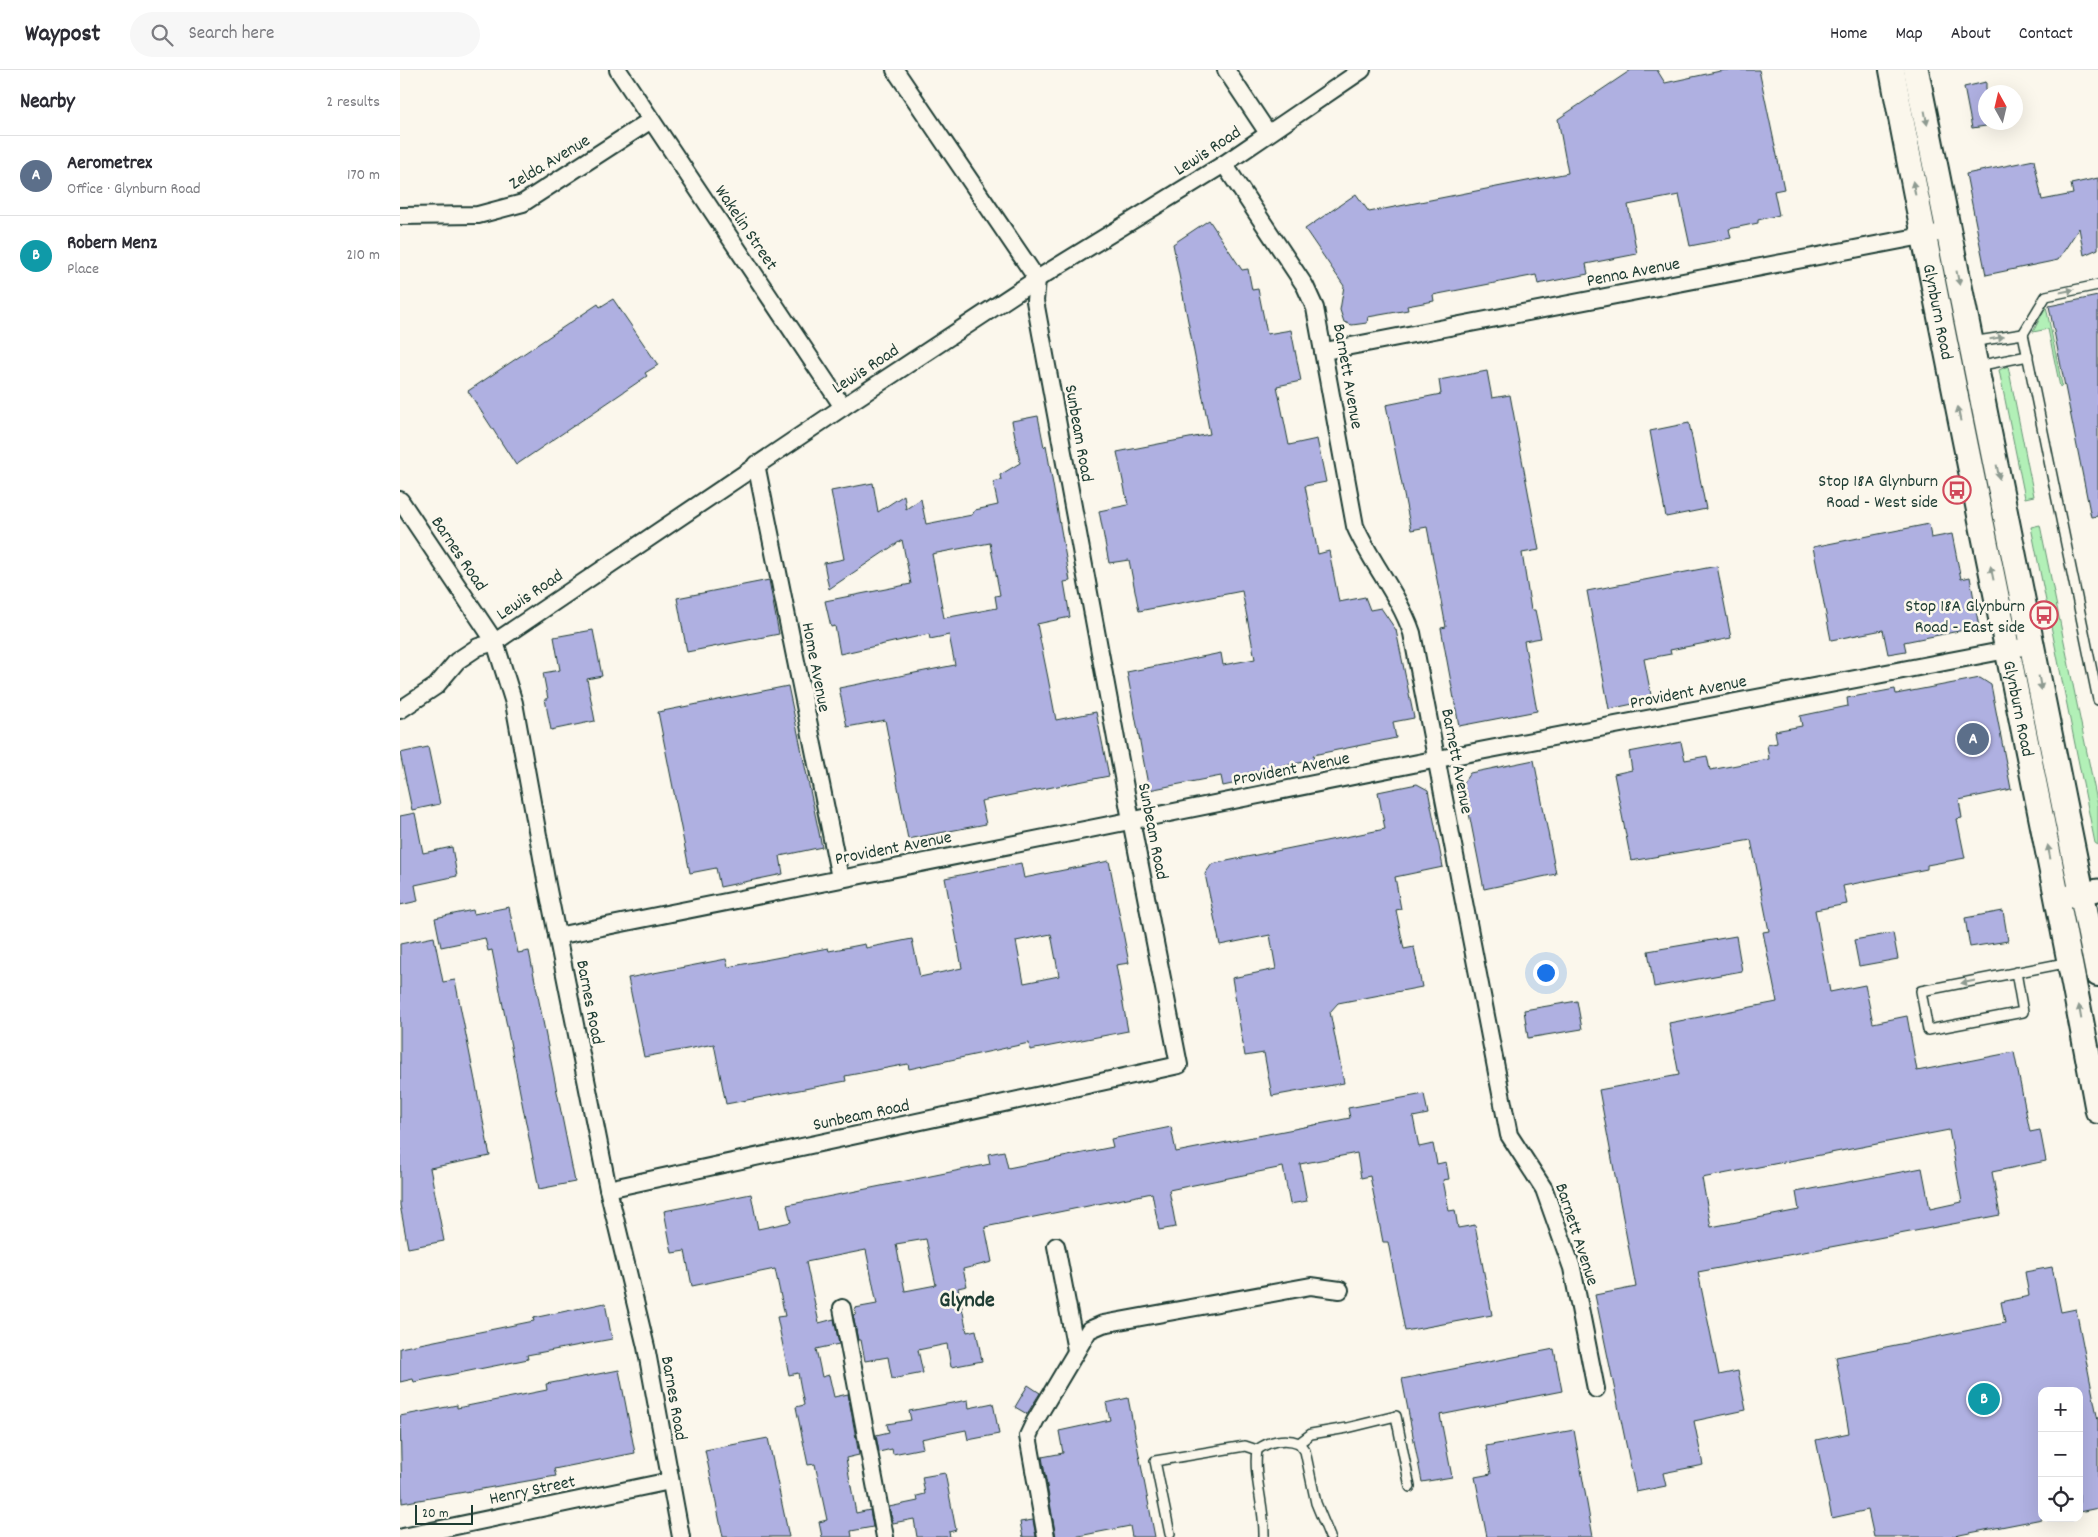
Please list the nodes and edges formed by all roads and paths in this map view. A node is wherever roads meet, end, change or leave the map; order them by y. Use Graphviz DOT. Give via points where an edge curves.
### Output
graph roads {
  1 [pos="618,70"];
  2 [pos="895,70"];
  3 [pos="1226,70"];
  4 [pos="1362,70"];
  5 [pos="1892,70"];
  6 [pos="1916,70"];
  7 [pos="651,120"];
  8 [pos="1268,133"];
  9 [pos="1224,164"];
  10 [pos="400,216"];
  11 [pos="1948,231"];
  12 [pos="1923,236"];
  13 [pos="1037,279"];
  14 [pos="2098,285"];
  15 [pos="2023,334"];
  16 [pos="1971,342"];
  17 [pos="1325,351"];
  18 [pos="2028,356"];
  19 [pos="1976,366"];
  20 [pos="843,407"];
  21 [pos="756,464"];
  22 [pos="400,500"];
  23 [pos="496,642"];
  24 [pos="2033,645"];
  25 [pos="2008,650"];
  26 [pos="2098,700"];
  27 [pos="400,710"];
  28 [pos="1438,759"];
  29 [pos="1131,820"];
  30 [pos="840,878"];
  31 [pos="2090,892"];
  32 [pos="2058,898"];
  33 [pos="557,936"];
  34 [pos="2071,962"];
  35 [pos="2016,972"];
  36 [pos="2098,974"];
  37 [pos="2098,1111"];
  38 [pos="608,1189"];
  39 [pos="1056,1246"];
  40 [pos="1340,1290"];
  41 [pos="842,1308"];
  42 [pos="1076,1350"];
  43 [pos="1596,1389"];
  44 [pos="1299,1443"];
  45 [pos="1257,1450"];
  46 [pos="670,1481"];
  47 [pos="1410,1488"];
  48 [pos="1170,1534"];
  49 [pos="403,1537"];
  50 [pos="681,1537"];
  51 [pos="886,1537"];
  52 [pos="1046,1537"];
  53 [pos="1264,1537"];
  54 [pos="1330,1537"];
  1 -- 7 [label="street, Wakelin Street"];
  2 -- 13 [label="street"];
  3 -- 8 [label="street"];
  4 -- 8 [label="street, Lewis Road"];
  12 -- 5 [label="main road, Glynburn Road, one-way"];
  6 -- 11 [label="main road, Glynburn Road, one-way"];
  7 -- 10 [label="street, Zelda Avenue" via="523,203 478,215"];
  7 -- 20 [label="street, Wakelin Street"];
  8 -- 9 [label="street, Lewis Road"];
  9 -- 13 [label="street, Lewis Road"];
  9 -- 17 [label="street, Barnett Avenue" via="1305,286 1315,308"];
  11 -- 12 [label="street, Penna Avenue"];
  11 -- 16 [label="main road, Glynburn Road, one-way"];
  12 -- 17 [label="street, Penna Avenue"];
  25 -- 12 [label="main road, Glynburn Road, one-way"];
  13 -- 20 [label="street, Lewis Road"];
  13 -- 29 [label="street, Sunbeam Road" via="1035,301"];
  15 -- 14 [label="lane, one-way" via="2046,296"];
  16 -- 15 [label="lane, one-way"];
  15 -- 18 [label="lane"];
  16 -- 19 [label="main road, Glynburn Road"];
  17 -- 28 [label="street, Barnett Avenue" via="1355,526 1408,620"];
  18 -- 19 [label="lane"];
  18 -- 26 [label="lane"];
  19 -- 24 [label="main road, Glynburn Road, one-way"];
  20 -- 21 [label="street, Lewis Road"];
  21 -- 23 [label="street, Lewis Road"];
  21 -- 30 [label="street, Home Avenue"];
  22 -- 23 [label="street, Barnes Road"];
  23 -- 27 [label="street, Lewis Road" via="478,647 457,661 436,686"];
  23 -- 33 [label="street, Barnes Road" via="514,702"];
  24 -- 25 [label="street, Provident Avenue"];
  24 -- 31 [label="main road, Glynburn Road, one-way"];
  25 -- 28 [label="street, Provident Avenue"];
  32 -- 25 [label="main road, Glynburn Road, one-way"];
  28 -- 29 [label="street, Provident Avenue"];
  28 -- 43 [label="street, Barnett Avenue" via="1509,1136 1544,1189 1572,1268"];
  29 -- 30 [label="street, Provident Avenue"];
  29 -- 38 [label="street, Sunbeam Road" via="1179,1065"];
  30 -- 33 [label="street, Provident Avenue"];
  31 -- 32 [label="street"];
  31 -- 36 [label="main road, Glynburn Road"];
  32 -- 34 [label="main road, Glynburn Road"];
  33 -- 38 [label="street, Barnes Road"];
  34 -- 35 [label="lane"];
  37 -- 34 [label="main road, Glynburn Road, one-way"];
  35 -- 35 [label="lane, one-way" via="1921,990 1928,1030 2023,1012"];
  38 -- 46 [label="street, Barnes Road" via="646,1347"];
  39 -- 42 [label="street"];
  40 -- 42 [label="street" via="1311,1286 1103,1324 1089,1330"];
  41 -- 51 [label="street"];
  42 -- 52 [label="street" via="1028,1436"];
  44 -- 45 [label="lane" via="1290,1439 1266,1444"];
  44 -- 47 [label="lane" via="1311,1434 1396,1416"];
  44 -- 54 [label="lane" via="1305,1451 1316,1503"];
  45 -- 48 [label="lane" via="1245,1446 1155,1461"];
  45 -- 53 [label="lane" via="1255,1461 1265,1516"];
  46 -- 49 [label="street, Henry Street"];
  46 -- 50 [label="street, Barnes Road"];
}
